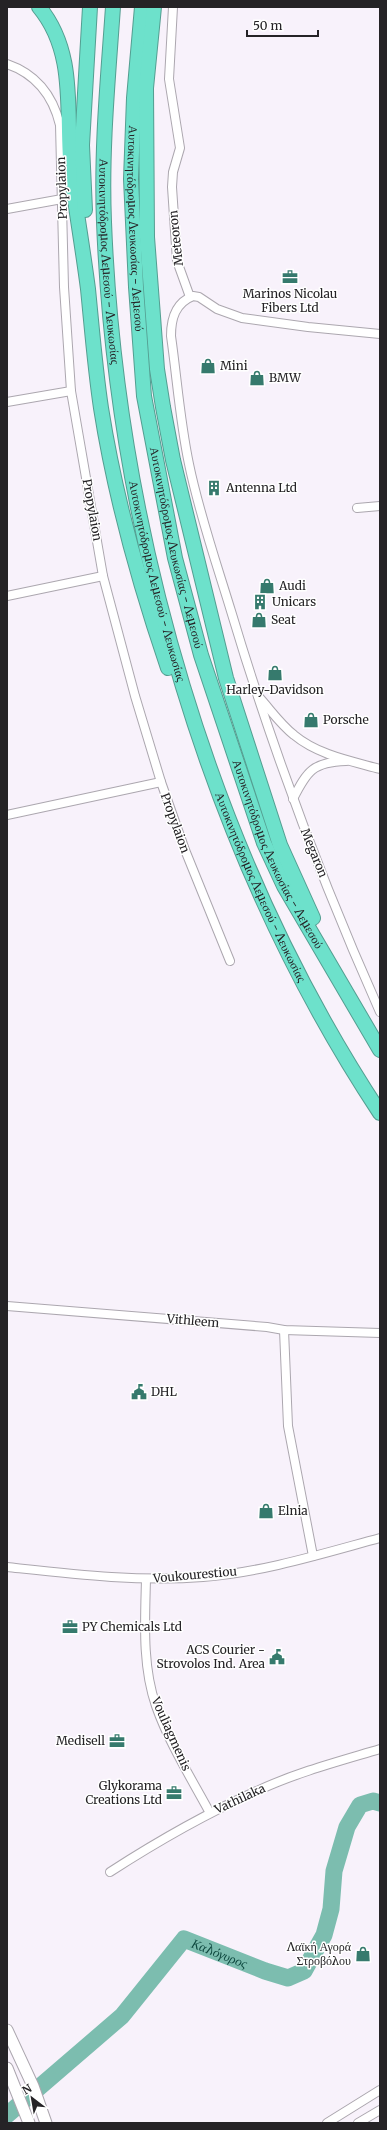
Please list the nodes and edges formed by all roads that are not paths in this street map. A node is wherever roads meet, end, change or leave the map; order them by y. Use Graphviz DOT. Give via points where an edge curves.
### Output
graph roads {
  1 [pos="39,7"];
  2 [pos="90,7"];
  3 [pos="113,7"];
  4 [pos="142,7"];
  5 [pos="154,7"];
  6 [pos="173,7"];
  7 [pos="7,64"];
  8 [pos="62,199"];
  9 [pos="7,209"];
  10 [pos="88,288"];
  11 [pos="190,297"];
  12 [pos="380,334"];
  13 [pos="71,391"];
  14 [pos="7,402"];
  15 [pos="182,500"];
  16 [pos="380,506"];
  17 [pos="357,508"];
  18 [pos="103,576"];
  19 [pos="7,596"];
  20 [pos="255,692"];
  21 [pos="226,732"];
  22 [pos="352,761"];
  23 [pos="380,769"];
  24 [pos="211,776"];
  25 [pos="161,782"];
  26 [pos="293,799"];
  27 [pos="7,815"];
  28 [pos="230,961"];
  29 [pos="353,1004"];
  30 [pos="380,1012"];
  31 [pos="380,1050"];
  32 [pos="380,1113"];
  33 [pos="7,1306"];
  34 [pos="284,1330"];
  35 [pos="380,1333"];
  36 [pos="380,1538"];
  37 [pos="314,1556"];
  38 [pos="7,1567"];
  39 [pos="146,1579"];
  40 [pos="380,1749"];
  41 [pos="210,1813"];
  42 [pos="110,1872"];
  43 [pos="7,2030"];
  44 [pos="7,2068"];
  45 [pos="380,2090"];
  46 [pos="380,2110"];
  47 [pos="29,2123"];
  48 [pos="46,2123"];
  49 [pos="327,2123"];
  50 [pos="358,2123"];
  1 -- 10 [label="highway" via="55,31 62,48 66,74 71,169"];
  2 -- 10 [label="highway" via="82,145"];
  3 -- 24 [label="highway, Αυτοκινητόδρομος Λεμεσού - Λευκωσίας" via="105,105 103,172 107,282 118,394 141,525 177,665"];
  4 -- 21 [label="highway, Αυτοκινητόδρομος Λευκωσίας - Λεμεσού" via="134,98 131,179 144,396 175,558 192,626"];
  5 -- 15 [label="highway" via="146,88 147,237 157,369"];
  6 -- 11 [label="street, Meteoron" via="169,79 180,148 173,172 172,187 177,261"];
  7 -- 8 [label="street, Propylaion" via="36,80 55,108 60,125"];
  8 -- 9 [label="street"];
  8 -- 13 [label="street, Propylaion" via="64,287"];
  10 -- 24 [label="highway" via="95,371 117,496 141,587 180,701"];
  11 -- 12 [label="street" via="199,297 218,309 242,318"];
  11 -- 20 [label="street, Megaron" via="178,305 171,327 188,463"];
  13 -- 14 [label="street"];
  13 -- 18 [label="street, Propylaion"];
  15 -- 21 [label="highway" via="196,587"];
  15 -- 29 [label="highway" via="226,678 280,845 340,970"];
  16 -- 17 [label="street"];
  18 -- 19 [label="street"];
  18 -- 25 [label="street, Propylaion"];
  20 -- 22 [label="street" via="282,724 301,740 317,749"];
  20 -- 26 [label="street, Megaron"];
  21 -- 29 [label="highway, Αυτοκινητόδρομος Λευκωσίας - Λεμεσού" via="252,811 272,861"];
  22 -- 23 [label="street"];
  22 -- 26 [label="street" via="329,762 314,768 303,779"];
  24 -- 32 [label="highway, Αυτοκινητόδρομος Λεμεσού - Λευκωσίας" via="242,853 289,952 324,1020"];
  25 -- 27 [label="street"];
  25 -- 28 [label="street, Propylaion" via="184,850"];
  26 -- 30 [label="street, Megaron" via="356,959"];
  29 -- 31 [label="highway, Αυτοκινητόδρομος Λευκωσίας - Λεμεσού"];
  33 -- 34 [label="street, Vithleem"];
  34 -- 35 [label="street, Vithleem"];
  34 -- 37 [label="street" via="288,1426"];
  36 -- 37 [label="street, Voukourestiou"];
  37 -- 39 [label="street, Voukourestiou" via="276,1566 203,1577"];
  38 -- 39 [label="street, Voukourestiou"];
  39 -- 41 [label="street, Vouliagmenis" via="145,1627 148,1672 156,1706"];
  40 -- 41 [label="street, Vathilaka" via="260,1789"];
  41 -- 42 [label="street, Vathilaka"];
  43 -- 48 [label="main road" via="38,2097"];
  44 -- 47 [label="main road"];
  45 -- 49 [label="street"];
  46 -- 50 [label="street"];
}
